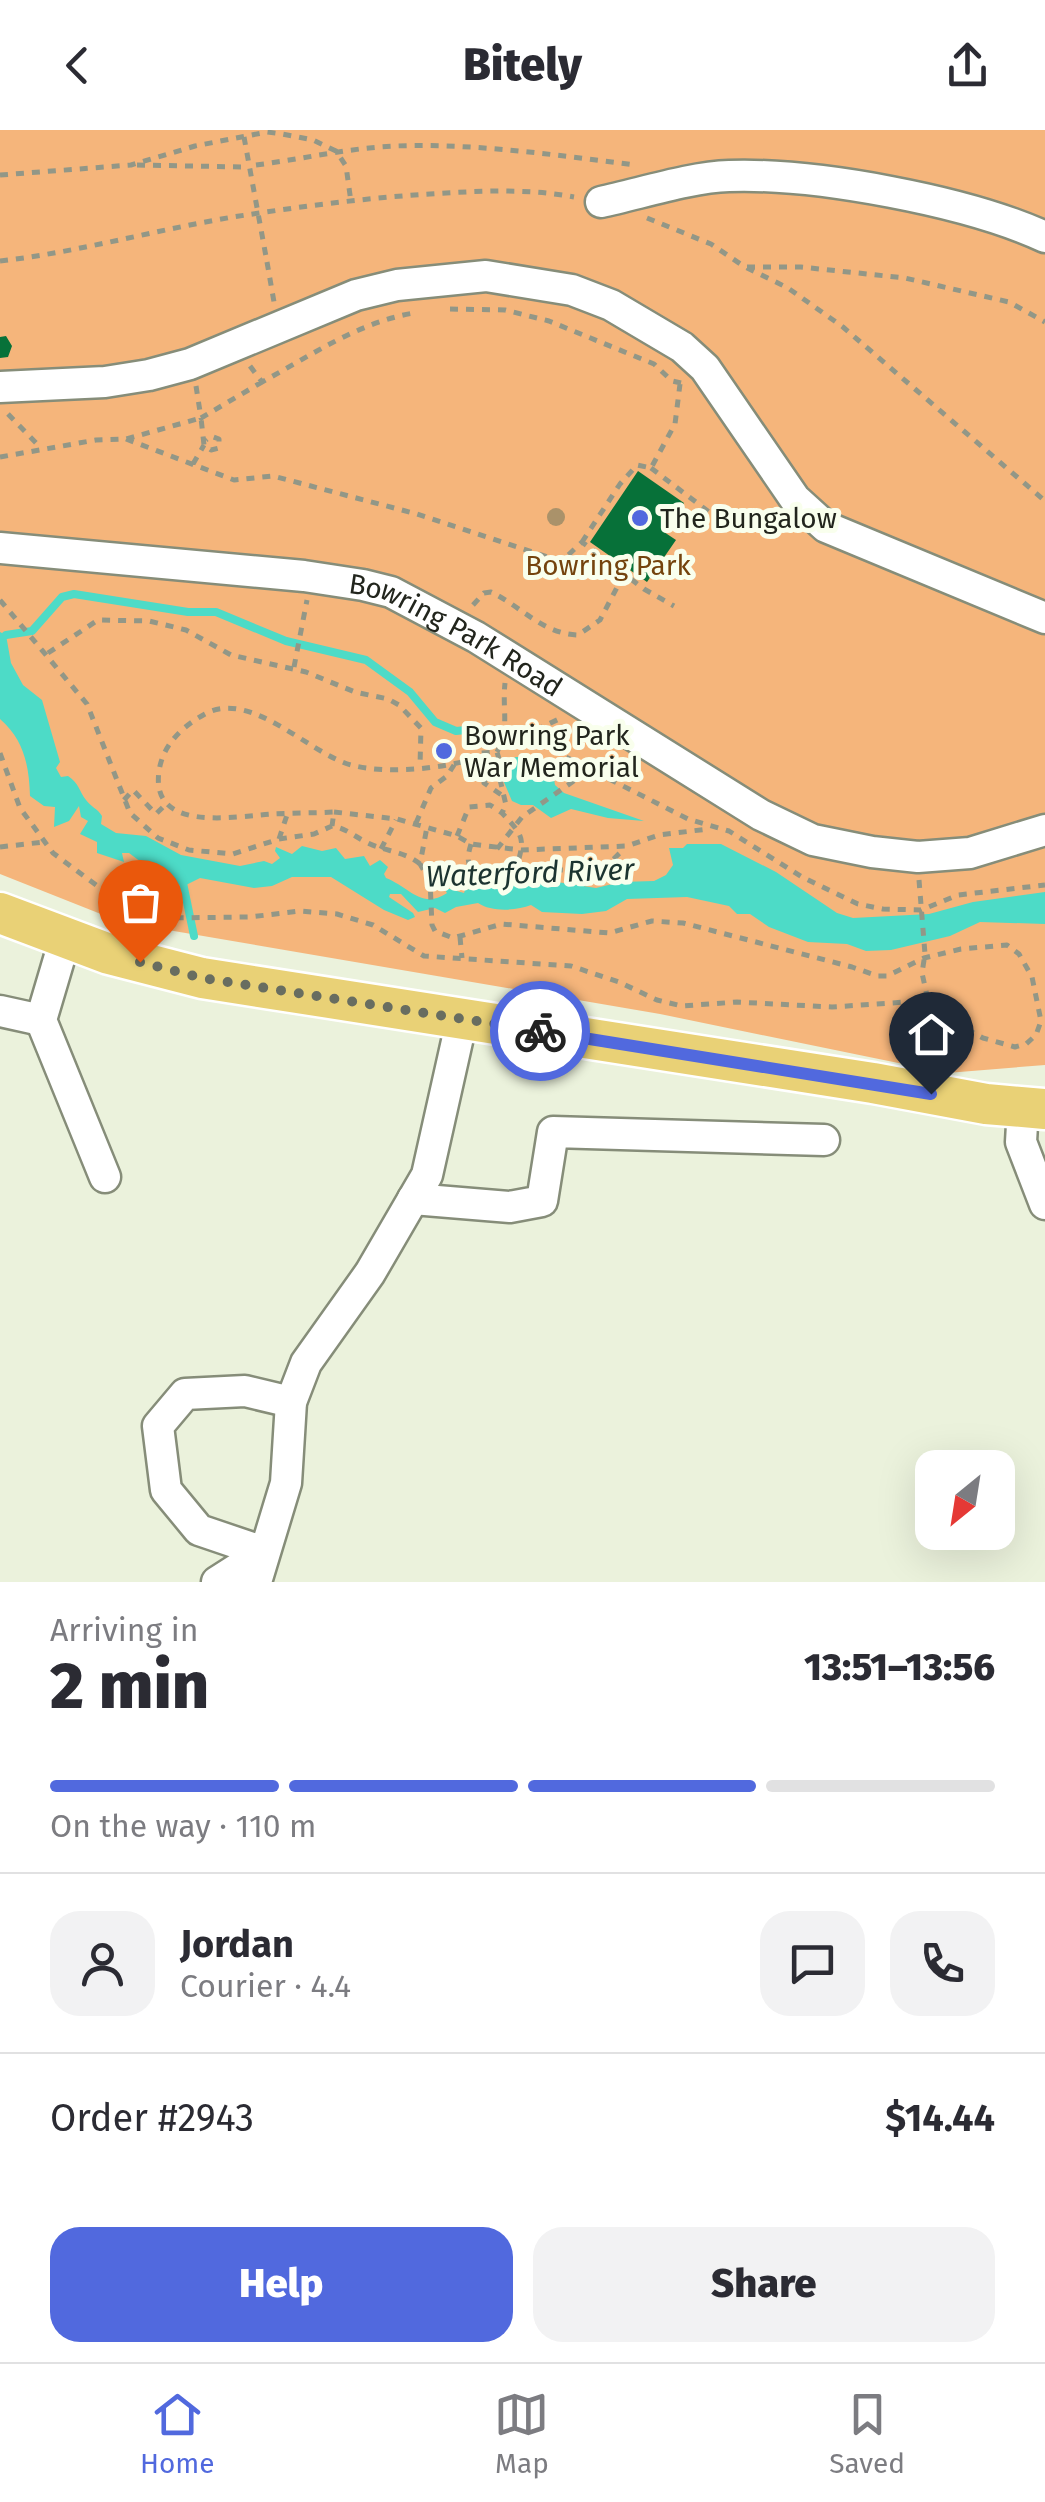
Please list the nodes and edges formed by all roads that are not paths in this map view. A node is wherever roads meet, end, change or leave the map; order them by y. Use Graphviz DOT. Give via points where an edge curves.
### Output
graph roads {
  1 [pos="601,202"];
  2 [pos="1045,237"];
  3 [pos="0,387"];
  4 [pos="0,548"];
  5 [pos="1045,618"];
  6 [pos="1045,830"];
  7 [pos="0,914"];
  8 [pos="65,939"];
  9 [pos="0,1011"];
  10 [pos="462,1019"];
  11 [pos="41,1020"];
  12 [pos="1038,1106"];
  13 [pos="824,1140"];
  14 [pos="105,1176"];
  15 [pos="413,1199"];
  16 [pos="1045,1204"];
  17 [pos="291,1402"];
  18 [pos="264,1552"];
  19 [pos="217,1582"];
  20 [pos="256,1582"];
  1 -- 2 [label="street" via="727,176 822,182 946,204"];
  3 -- 5 [label="street" via="104,382 190,364 356,295 397,285 486,276 572,290 682,347 692,376 795,499 826,526"];
  4 -- 6 [label="street, Bowring Park Road" via="391,592 512,659 761,815 814,840 918,857 970,853"];
  7 -- 8 [label="main road"];
  8 -- 10 [label="main road" via="202,978"];
  8 -- 11 [label="street"];
  9 -- 11 [label="street"];
  10 -- 12 [label="main road" via="986,1104"];
  10 -- 15 [label="street" via="427,1175"];
  11 -- 14 [label="street"];
  12 -- 16 [label="street" via="1021,1142"];
  13 -- 15 [label="street" via="553,1132 542,1201 510,1207"];
  15 -- 17 [label="street" via="306,1363"];
  17 -- 18 [label="street" via="286,1483"];
  17 -- 18 [label="street" via="245,1390 185,1394 158,1426 166,1490 199,1530"];
  18 -- 19 [label="street"];
  18 -- 20 [label="street"];
}
